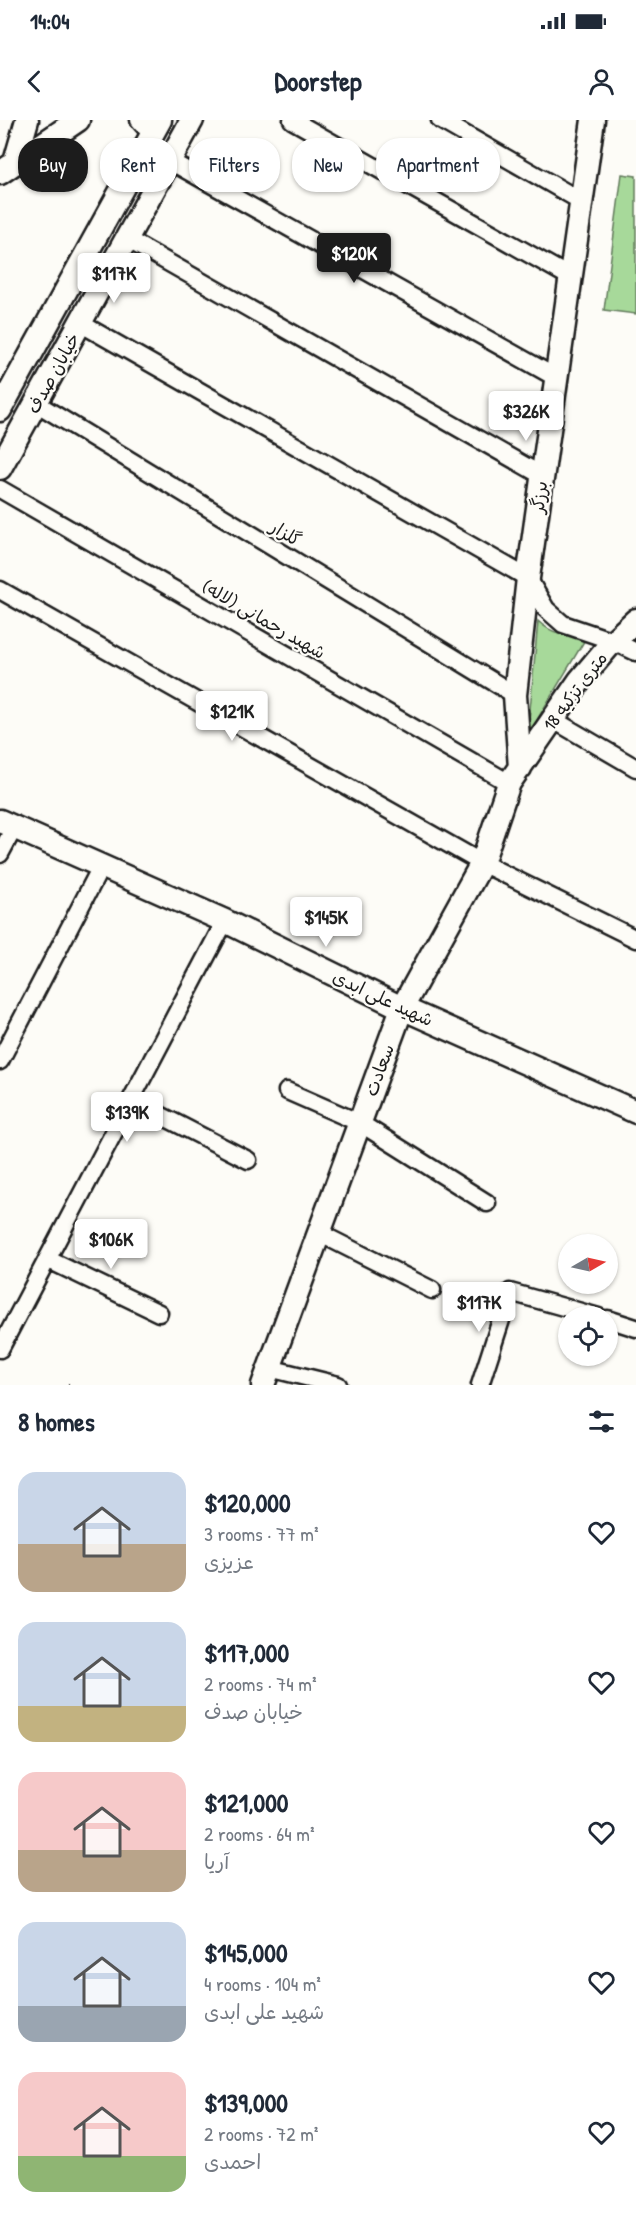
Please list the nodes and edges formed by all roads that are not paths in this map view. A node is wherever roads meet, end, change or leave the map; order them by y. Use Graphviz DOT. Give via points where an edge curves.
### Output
graph roads {
  1 [pos="27,120"];
  2 [pos="78,120"];
  3 [pos="192,120"];
  4 [pos="292,120"];
  5 [pos="440,120"];
  6 [pos="593,120"];
  7 [pos="150,125"];
  8 [pos="177,147"];
  9 [pos="177,164"];
  10 [pos="8,168"];
  11 [pos="153,192"];
  12 [pos="581,201"];
  13 [pos="127,239"];
  14 [pos="570,277"];
  15 [pos="80,323"];
  16 [pos="555,377"];
  17 [pos="36,403"];
  18 [pos="0,410"];
  19 [pos="0,468"];
  20 [pos="541,475"];
  21 [pos="0,489"];
  22 [pos="528,578"];
  23 [pos="0,590"];
  24 [pos="636,620"];
  25 [pos="613,641"];
  26 [pos="636,652"];
  27 [pos="515,695"];
  28 [pos="552,719"];
  29 [pos="636,768"];
  30 [pos="514,776"];
  31 [pos="7,824"];
  32 [pos="0,854"];
  33 [pos="482,863"];
  34 [pos="101,867"];
  35 [pos="225,921"];
  36 [pos="636,939"];
  37 [pos="402,1008"];
  38 [pos="0,1060"];
  39 [pos="287,1091"];
  40 [pos="131,1100"];
  41 [pos="636,1112"];
  42 [pos="360,1123"];
  43 [pos="248,1160"];
  44 [pos="487,1203"];
  45 [pos="319,1233"];
  46 [pos="47,1259"];
  47 [pos="432,1290"];
  48 [pos="560,1306"];
  49 [pos="159,1313"];
  50 [pos="618,1322"];
  51 [pos="636,1328"];
  52 [pos="0,1349"];
  53 [pos="266,1376"];
  54 [pos="338,1385"];
  55 [pos="480,1385"];
  1 -- 10 [label="street"];
  2 -- 10 [label="street"];
  3 -- 8 [label="street, خیابان صدف"];
  4 -- 14 [label="street"];
  5 -- 12 [label="street"];
  6 -- 12 [label="street, برزگر"];
  7 -- 18 [label="street, خیابان صدف"];
  9 -- 16 [label="street"];
  11 -- 13 [label="street, خیابان صدف"];
  12 -- 14 [label="street, برزگر"];
  13 -- 15 [label="street, خیابان صدف"];
  13 -- 20 [label="street"];
  14 -- 16 [label="street, برزگر"];
  15 -- 17 [label="street, خیابان صدف"];
  15 -- 22 [label="street"];
  16 -- 20 [label="street, برزگر"];
  17 -- 19 [label="street, خیابان صدف"];
  17 -- 27 [label="street, گلزار"];
  20 -- 22 [label="street, برزگر"];
  21 -- 30 [label="street, شهید رحمانی (لاله)"];
  22 -- 25 [label="street" via="546,609 563,624"];
  22 -- 27 [label="street, برزگر"];
  23 -- 33 [label="street"];
  24 -- 25 [label="street, 18 متری تزکیه"];
  25 -- 26 [label="street"];
  25 -- 28 [label="street, 18 متری تزکیه"];
  27 -- 30 [label="street, برزگر"];
  28 -- 29 [label="street"];
  28 -- 30 [label="street, 18 متری تزکیه"];
  30 -- 33 [label="street, سعادت"];
  31 -- 32 [label="street"];
  31 -- 34 [label="street, شهید علی ابدی"];
  33 -- 36 [label="street"];
  33 -- 37 [label="street, سعادت"];
  34 -- 35 [label="street, شهید علی ابدی"];
  34 -- 38 [label="street"];
  35 -- 37 [label="street, شهید علی ابدی"];
  35 -- 40 [label="street"];
  37 -- 41 [label="street, شهید علی ابدی"];
  37 -- 42 [label="street, سعادت"];
  39 -- 42 [label="street"];
  40 -- 43 [label="street"];
  40 -- 46 [label="street"];
  42 -- 44 [label="street"];
  42 -- 45 [label="street, سعادت"];
  45 -- 47 [label="street"];
  45 -- 53 [label="street, سعادت"];
  46 -- 49 [label="street"];
  46 -- 52 [label="street"];
  48 -- 55 [label="street" via="510,1292"];
  50 -- 51 [label="street"];
  53 -- 54 [label="street"];
}
